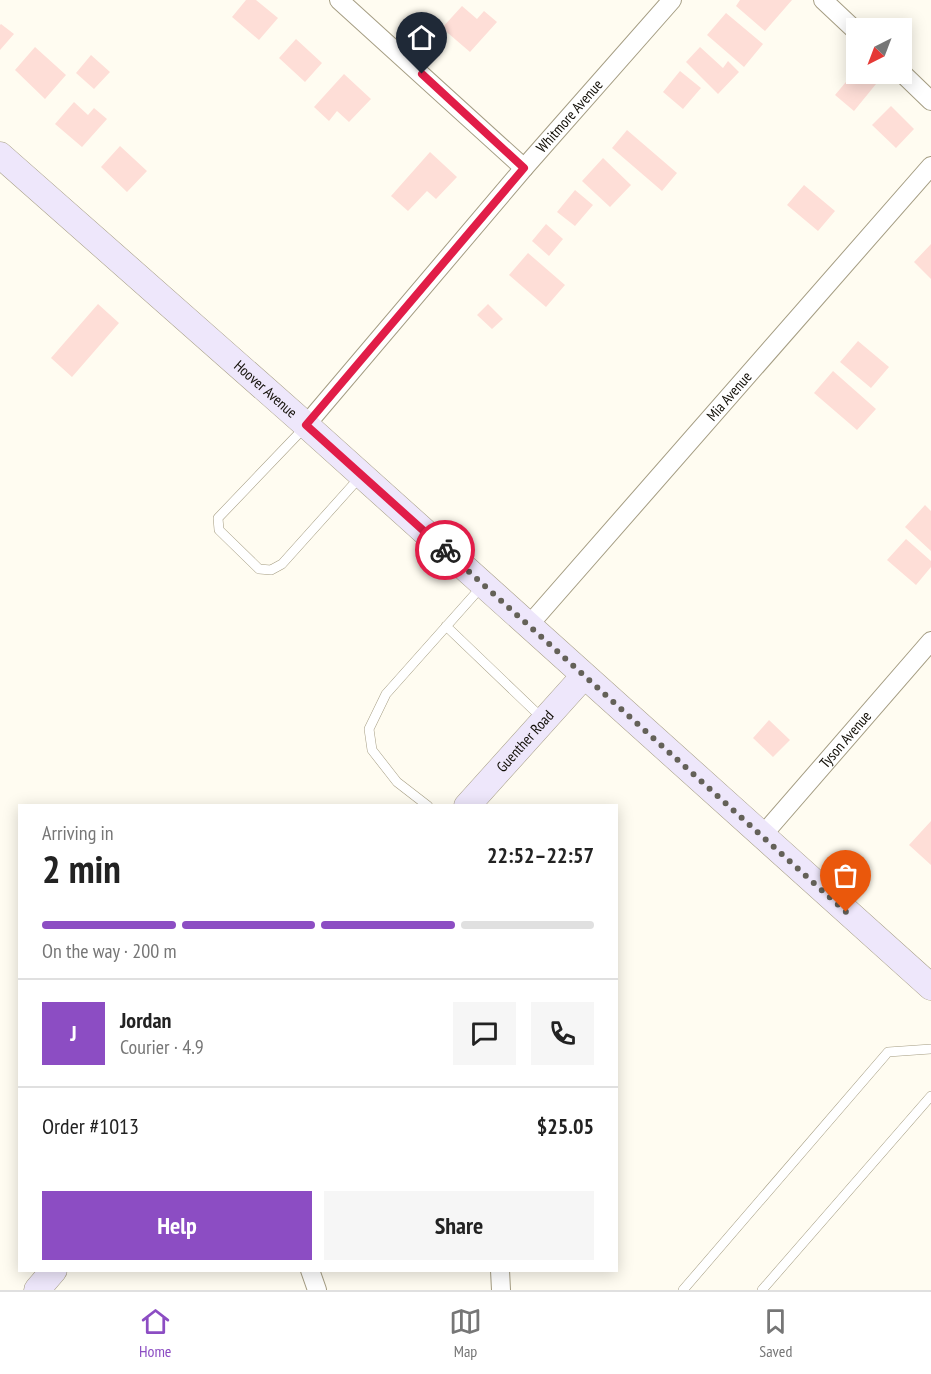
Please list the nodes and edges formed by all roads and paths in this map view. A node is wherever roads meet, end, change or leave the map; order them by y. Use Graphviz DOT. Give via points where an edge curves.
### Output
graph roads {
  1 [pos="339,0"];
  2 [pos="672,0"];
  3 [pos="823,0"];
  4 [pos="846,22"];
  5 [pos="912,83"];
  6 [pos="931,101"];
  7 [pos="0,155"];
  8 [pos="931,166"];
  9 [pos="524,168"];
  10 [pos="306,425"];
  11 [pos="362,476"];
  12 [pos="483,585"];
  13 [pos="530,625"];
  14 [pos="446,626"];
  15 [pos="931,641"];
  16 [pos="583,677"];
  17 [pos="543,720"];
  18 [pos="425,804"];
  19 [pos="469,804"];
  20 [pos="761,837"];
  21 [pos="931,987"];
  22 [pos="931,1049"];
  23 [pos="931,1096"];
  24 [pos="52,1272"];
  25 [pos="311,1272"];
  26 [pos="500,1272"];
  27 [pos="37,1290"];
  28 [pos="317,1290"];
  29 [pos="501,1290"];
  30 [pos="683,1290"];
  31 [pos="762,1290"];
  1 -- 9 [label="street"];
  2 -- 9 [label="street, Whitmore Avenue"];
  3 -- 4 [label="street"];
  5 -- 6 [label="street"];
  7 -- 10 [label="street, Hoover Avenue"];
  8 -- 13 [label="street, Mia Avenue"];
  9 -- 10 [label="street, Whitmore Avenue"];
  10 -- 11 [label="street, Hoover Avenue"];
  10 -- 11 [label="lane" via="218,518 219,530 259,569 271,570 282,564"];
  11 -- 12 [label="street, Hoover Avenue"];
  12 -- 13 [label="street, Hoover Avenue"];
  12 -- 14 [label="lane"];
  13 -- 16 [label="street, Hoover Avenue"];
  14 -- 17 [label="lane"];
  14 -- 18 [label="lane" via="386,694 369,729 372,750 397,782"];
  15 -- 20 [label="street, Tyson Avenue"];
  16 -- 17 [label="street, Guenther Road"];
  16 -- 20 [label="street, Hoover Avenue"];
  17 -- 19 [label="street, Guenther Road"];
  20 -- 21 [label="street, Hoover Avenue"];
  22 -- 30 [label="lane" via="888,1052"];
  23 -- 31 [label="lane"];
  24 -- 27 [label="street"];
  25 -- 28 [label="street"];
  26 -- 29 [label="street"];
}
